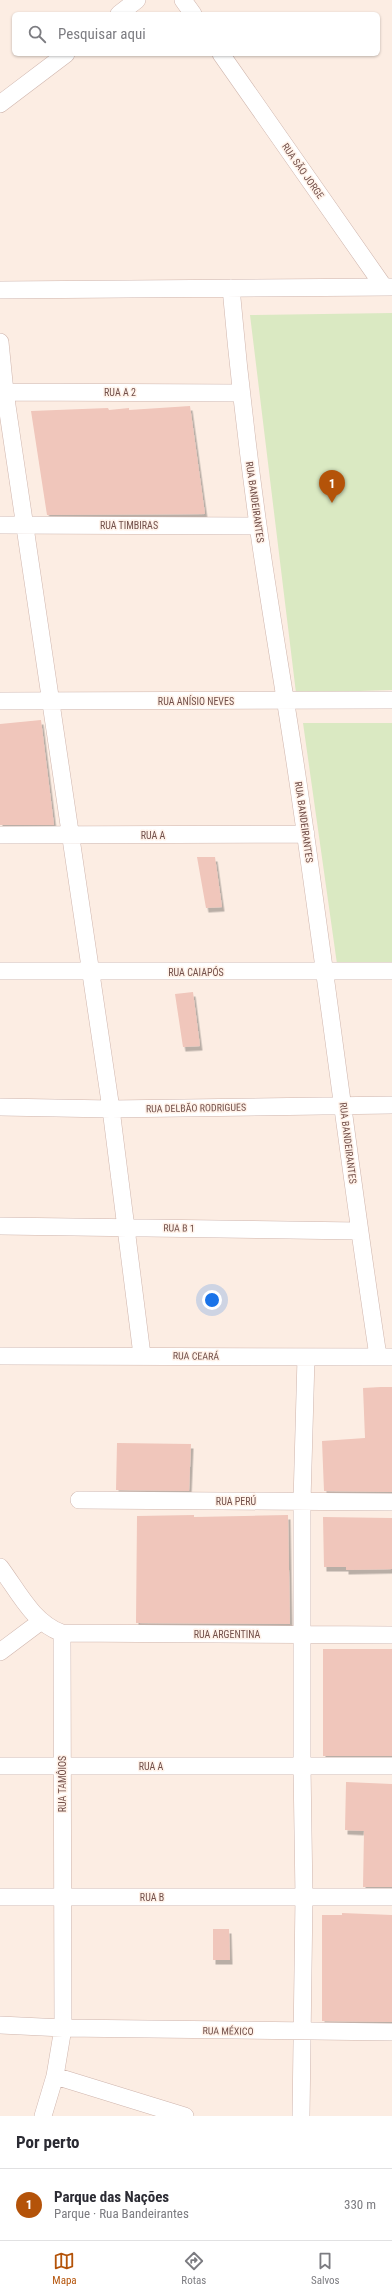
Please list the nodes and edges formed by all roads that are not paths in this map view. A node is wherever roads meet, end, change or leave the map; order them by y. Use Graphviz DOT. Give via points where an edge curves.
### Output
graph roads {
  1 [pos="137,0"];
  2 [pos="183,0"];
  3 [pos="122,12"];
  4 [pos="192,12"];
  5 [pos="63,56"];
  6 [pos="222,56"];
  7 [pos="0,104"];
  8 [pos="388,287"];
  9 [pos="231,288"];
  10 [pos="0,290"];
  11 [pos="0,342"];
  12 [pos="2,392"];
  13 [pos="241,393"];
  14 [pos="0,525"];
  15 [pos="25,525"];
  16 [pos="258,526"];
  17 [pos="392,700"];
  18 [pos="0,701"];
  19 [pos="52,701"];
  20 [pos="286,702"];
  21 [pos="306,834"];
  22 [pos="0,835"];
  23 [pos="69,835"];
  24 [pos="0,971"];
  25 [pos="392,971"];
  26 [pos="91,972"];
  27 [pos="325,972"];
  28 [pos="392,1105"];
  29 [pos="343,1106"];
  30 [pos="0,1107"];
  31 [pos="111,1109"];
  32 [pos="0,1226"];
  33 [pos="125,1227"];
  34 [pos="358,1230"];
  35 [pos="142,1355"];
  36 [pos="0,1356"];
  37 [pos="385,1356"];
  38 [pos="306,1358"];
  39 [pos="79,1500"];
  40 [pos="302,1501"];
  41 [pos="392,1502"];
  42 [pos="0,1567"];
  43 [pos="40,1622"];
  44 [pos="62,1633"];
  45 [pos="392,1634"];
  46 [pos="302,1635"];
  47 [pos="0,1652"];
  48 [pos="0,1766"];
  49 [pos="62,1766"];
  50 [pos="302,1766"];
  51 [pos="392,1766"];
  52 [pos="304,1896"];
  53 [pos="0,1897"];
  54 [pos="392,1897"];
  55 [pos="63,1898"];
  56 [pos="0,2025"];
  57 [pos="63,2028"];
  58 [pos="301,2032"];
  59 [pos="392,2032"];
  60 [pos="55,2076"];
  61 [pos="43,2116"];
  62 [pos="185,2116"];
  63 [pos="301,2116"];
  1 -- 3 [label="street"];
  2 -- 4 [label="street"];
  5 -- 7 [label="street"];
  6 -- 8 [label="street, RUA SÃO JORGE"];
  8 -- 9 [label="street"];
  9 -- 10 [label="street"];
  9 -- 13 [label="street, RUA BANDEIRANTES"];
  11 -- 12 [label="street"];
  12 -- 13 [label="street, RUA A 2"];
  12 -- 15 [label="street"];
  13 -- 16 [label="street, RUA BANDEIRANTES"];
  14 -- 15 [label="street, RUA TIMBIRAS"];
  15 -- 16 [label="street, RUA TIMBIRAS"];
  15 -- 19 [label="street"];
  16 -- 20 [label="street, RUA BANDEIRANTES"];
  17 -- 20 [label="street, RUA ANÍSIO NEVES"];
  18 -- 19 [label="street, RUA ANÍSIO NEVES"];
  19 -- 20 [label="street, RUA ANÍSIO NEVES"];
  19 -- 23 [label="street"];
  20 -- 21 [label="street, RUA BANDEIRANTES"];
  21 -- 23 [label="street, RUA A"];
  21 -- 27 [label="street, RUA BANDEIRANTES"];
  22 -- 23 [label="street, RUA A"];
  23 -- 26 [label="street"];
  24 -- 26 [label="street, RUA CAIAPÓS"];
  25 -- 27 [label="street, RUA CAIAPÓS"];
  26 -- 27 [label="street, RUA CAIAPÓS"];
  26 -- 31 [label="street"];
  27 -- 29 [label="street, RUA BANDEIRANTES"];
  28 -- 29 [label="street, RUA DELBÃO RODRIGUES"];
  29 -- 31 [label="street, RUA DELBÃO RODRIGUES"];
  29 -- 34 [label="street, RUA BANDEIRANTES"];
  30 -- 31 [label="street, RUA DELBÃO RODRIGUES"];
  31 -- 33 [label="street"];
  32 -- 33 [label="street, RUA B 1"];
  33 -- 34 [label="street, RUA B 1"];
  33 -- 35 [label="street"];
  34 -- 37 [label="street, RUA BANDEIRANTES"];
  35 -- 36 [label="street, RUA CEARÁ"];
  35 -- 38 [label="street, RUA CEARÁ"];
  37 -- 38 [label="street, RUA CEARÁ"];
  38 -- 40 [label="street"];
  39 -- 40 [label="street, RUA PERÚ"];
  40 -- 41 [label="street, RUA PERÚ"];
  40 -- 46 [label="street"];
  42 -- 43 [label="street"];
  43 -- 44 [label="street" via="49,1629"];
  43 -- 47 [label="street"];
  44 -- 46 [label="street, RUA ARGENTINA"];
  44 -- 49 [label="street, RUA TAMÔIOS"];
  45 -- 46 [label="street, RUA ARGENTINA"];
  46 -- 50 [label="street"];
  48 -- 49 [label="street, RUA A"];
  49 -- 50 [label="street, RUA A"];
  49 -- 55 [label="street, RUA TAMÔIOS"];
  50 -- 51 [label="street, RUA A"];
  50 -- 52 [label="street"];
  52 -- 54 [label="street, RUA B"];
  52 -- 55 [label="street, RUA B"];
  52 -- 58 [label="street"];
  53 -- 55 [label="street, RUA B"];
  55 -- 57 [label="street, RUA TAMÔIOS"];
  56 -- 57 [label="street, RUA MÉXICO"];
  57 -- 58 [label="street, RUA MÉXICO"];
  57 -- 60 [label="street, RUA TAMÔIOS"];
  58 -- 59 [label="street, RUA MÉXICO"];
  58 -- 63 [label="street"];
  60 -- 61 [label="street, RUA TAMÔIOS"];
  60 -- 62 [label="street"];
}
